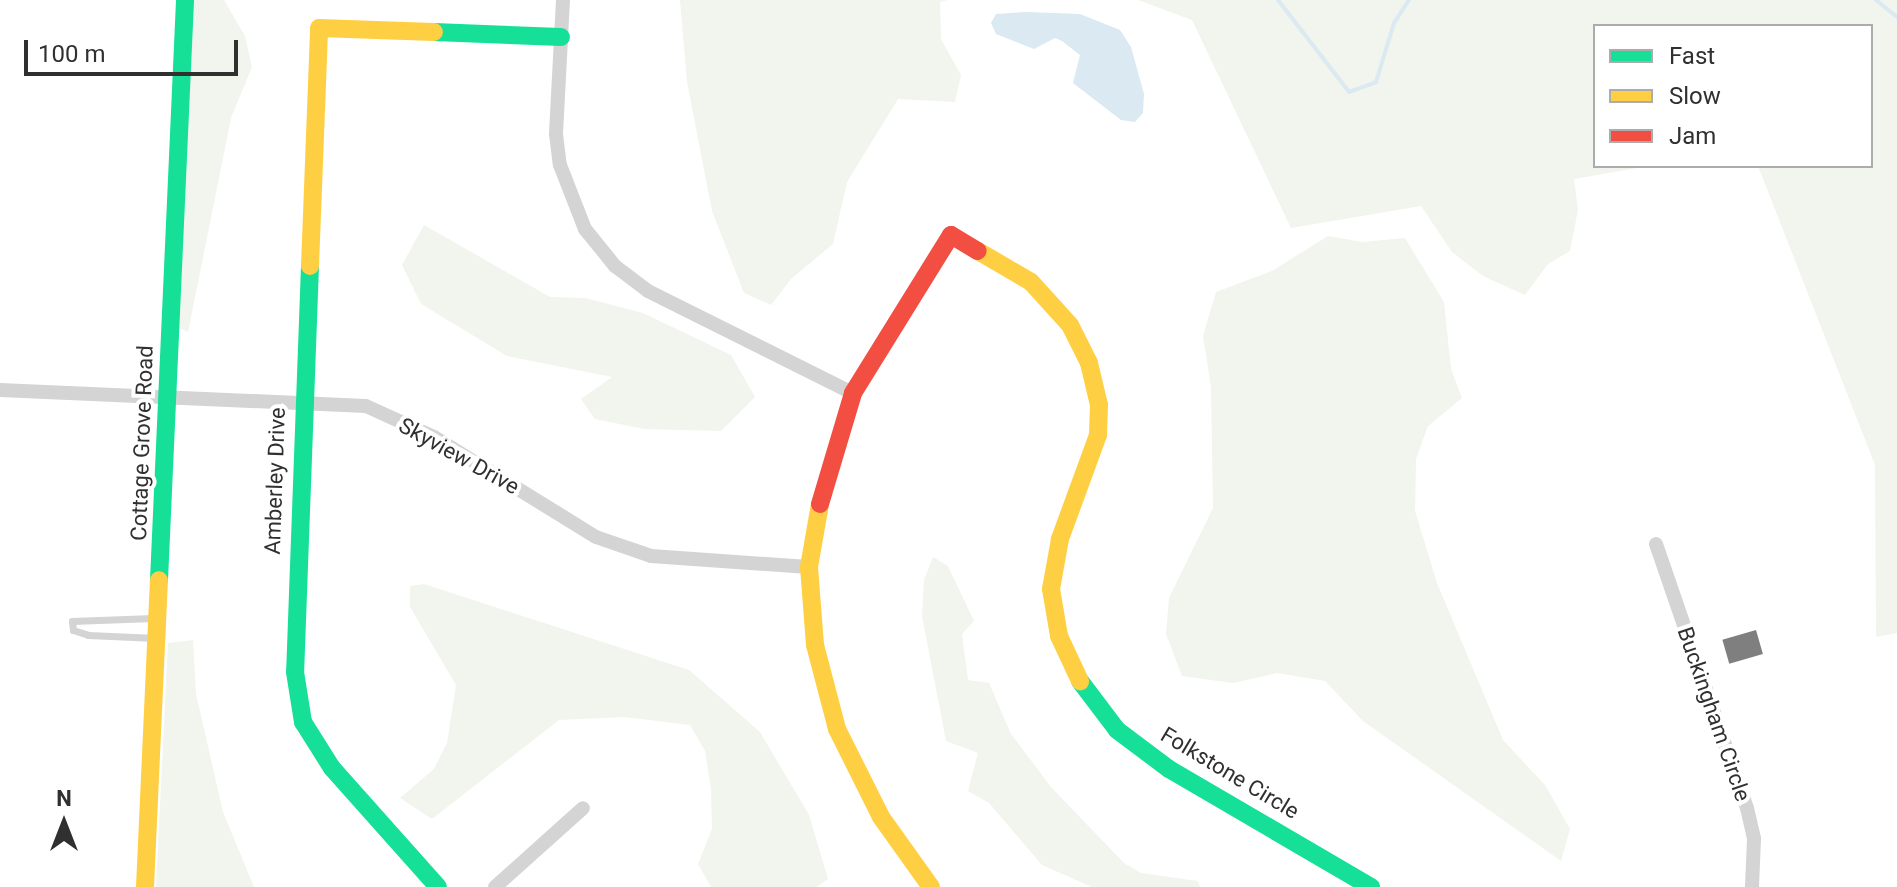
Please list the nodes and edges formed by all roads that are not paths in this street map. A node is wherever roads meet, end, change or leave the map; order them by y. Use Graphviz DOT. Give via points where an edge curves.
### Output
graph roads {
  1 [pos="185,0"];
  2 [pos="563,0"];
  3 [pos="561,37"];
  4 [pos="0,390"];
  5 [pos="853,393"];
  6 [pos="168,397"];
  7 [pos="302,403"];
  8 [pos="1656,544"];
  9 [pos="809,567"];
  10 [pos="160,617"];
  11 [pos="159,639"];
  12 [pos="583,808"];
  13 [pos="145,887"];
  14 [pos="438,887"];
  15 [pos="495,887"];
  16 [pos="931,887"];
  17 [pos="1371,887"];
  18 [pos="1752,887"];
  1 -- 6 [label="street, Cottage Grove Road"];
  2 -- 3 [label="street"];
  3 -- 5 [label="street" via="556,134 560,165 585,229 615,266 648,291"];
  3 -- 7 [label="street, Amberley Drive" via="319,28"];
  4 -- 6 [label="street, Skyview Drive"];
  5 -- 9 [label="street" via="826,470"];
  5 -- 17 [label="street, Folkstone Circle" via="951,235 1031,282 1070,325 1089,363 1099,405 1098,435 1060,539 1051,589 1059,636 1085,692 1117,730 1169,769"];
  6 -- 7 [label="street, Skyview Drive"];
  6 -- 10 [label="street, Cottage Grove Road"];
  7 -- 9 [label="street, Skyview Drive" via="366,406 434,437 596,537 651,556"];
  7 -- 14 [label="street, Amberley Drive" via="295,672 303,722 332,768"];
  8 -- 18 [label="street, Buckingham Circle" via="1747,808 1754,839"];
  9 -- 16 [label="street" via="815,645 837,729 881,817"];
  10 -- 11 [label="street, Cottage Grove Road"];
  10 -- 11 [label="lane" via="72,621 73,630 88,635"];
  11 -- 13 [label="street, Cottage Grove Road"];
  12 -- 15 [label="street"];
}
